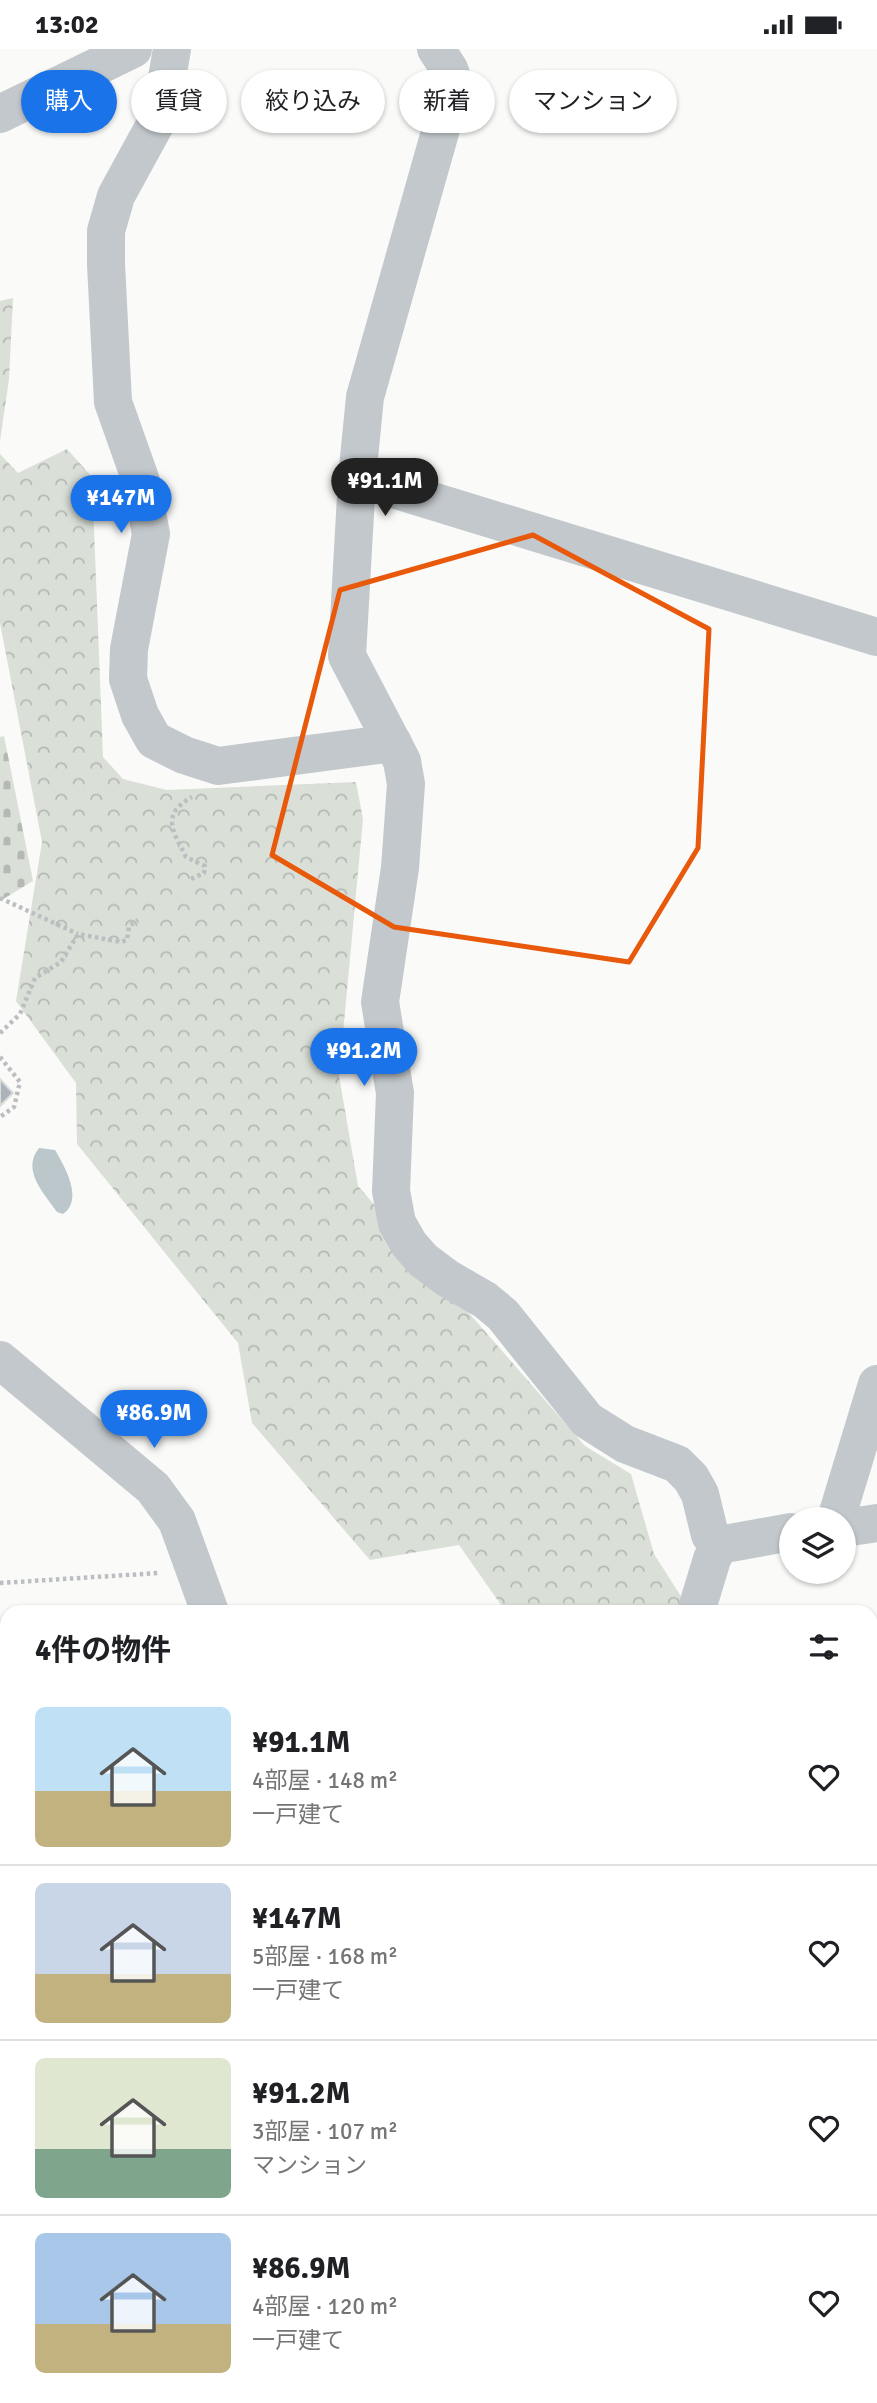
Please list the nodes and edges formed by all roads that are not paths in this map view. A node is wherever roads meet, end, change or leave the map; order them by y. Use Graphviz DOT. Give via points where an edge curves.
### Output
graph roads {
  1 [pos="133,49"];
  2 [pos="172,49"];
  3 [pos="436,49"];
  4 [pos="0,114"];
  5 [pos="357,478"];
  6 [pos="877,637"];
  7 [pos="393,743"];
  8 [pos="0,1360"];
  9 [pos="877,1384"];
  10 [pos="840,1507"];
  11 [pos="877,1523"];
  12 [pos="856,1526"];
  13 [pos="779,1534"];
  14 [pos="719,1545"];
  15 [pos="208,1605"];
  16 [pos="698,1605"];
  1 -- 4 [label="street"];
  2 -- 7 [label="street" via="157,121 116,196 106,231 113,402 141,481 151,534 129,649 128,679 153,740 218,766"];
  3 -- 5 [label="street" via="454,83 365,397"];
  5 -- 6 [label="street"];
  5 -- 7 [label="street" via="347,656"];
  7 -- 14 [label="street" via="406,784 400,868 380,1002 395,1093 391,1191 397,1223 423,1260 502,1315 587,1420 625,1444 677,1464 700,1494 710,1535"];
  8 -- 15 [label="street" via="153,1488 177,1521"];
  9 -- 10 [label="street"];
  11 -- 12 [label="street"];
  13 -- 14 [label="street"];
  14 -- 16 [label="street"];
}
